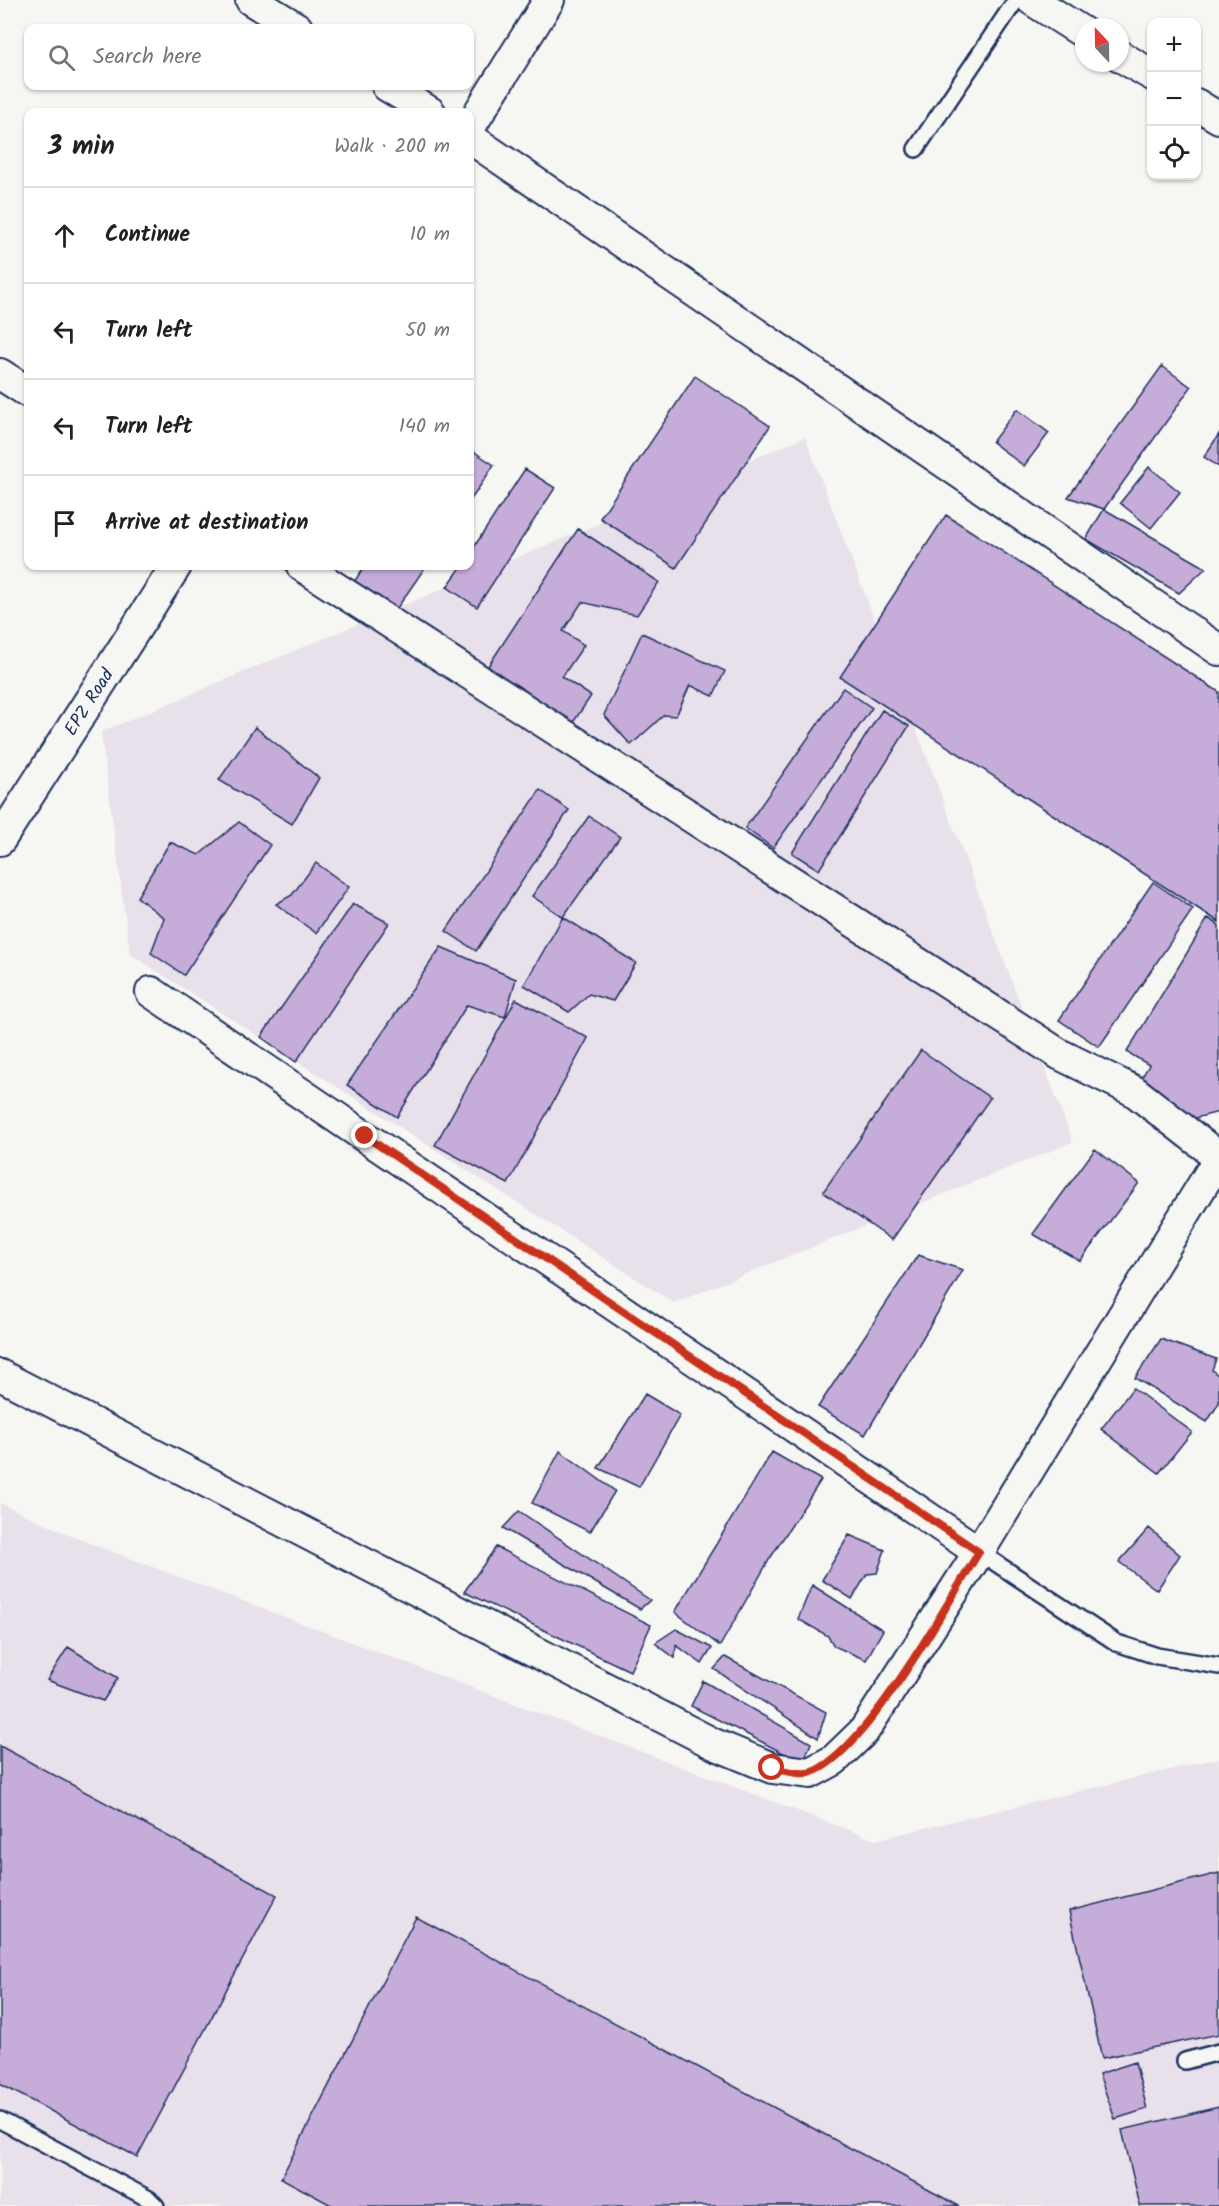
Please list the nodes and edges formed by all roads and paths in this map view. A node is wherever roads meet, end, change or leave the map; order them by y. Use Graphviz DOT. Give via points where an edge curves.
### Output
graph roads {
  1 [pos="251,0"];
  2 [pos="549,0"];
  3 [pos="1016,0"];
  4 [pos="1032,0"];
  5 [pos="290,24"];
  6 [pos="1075,27"];
  7 [pos="1129,61"];
  8 [pos="1147,72"];
  9 [pos="394,90"];
  10 [pos="1201,107"];
  11 [pos="423,108"];
  12 [pos="1219,118"];
  13 [pos="474,121"];
  14 [pos="474,141"];
  15 [pos="916,149"];
  16 [pos="0,374"];
  17 [pos="24,389"];
  18 [pos="173,570"];
  19 [pos="308,570"];
  20 [pos="1219,650"];
  21 [pos="0,840"];
  22 [pos="151,992"];
  23 [pos="1219,1158"];
  24 [pos="0,1375"];
  25 [pos="979,1552"];
  26 [pos="1219,1666"];
  27 [pos="1219,2052"];
  28 [pos="1185,2061"];
  29 [pos="0,2120"];
  30 [pos="156,2206"];
  1 -- 5 [label="street"];
  2 -- 13 [label="street"];
  3 -- 15 [label="lane"];
  4 -- 6 [label="street"];
  7 -- 8 [label="street"];
  9 -- 11 [label="street"];
  10 -- 12 [label="street"];
  14 -- 20 [label="street"];
  16 -- 17 [label="street"];
  18 -- 21 [label="street, EPZ Road"];
  19 -- 23 [label="street" via="1059,1054 1134,1091"];
  22 -- 25 [label="street"];
  23 -- 25 [label="street"];
  24 -- 25 [label="street" via="714,1744 772,1768 810,1773 834,1760 864,1731"];
  25 -- 26 [label="lane" via="1117,1643 1157,1656"];
  27 -- 28 [label="lane"];
  29 -- 30 [label="lane"];
}
